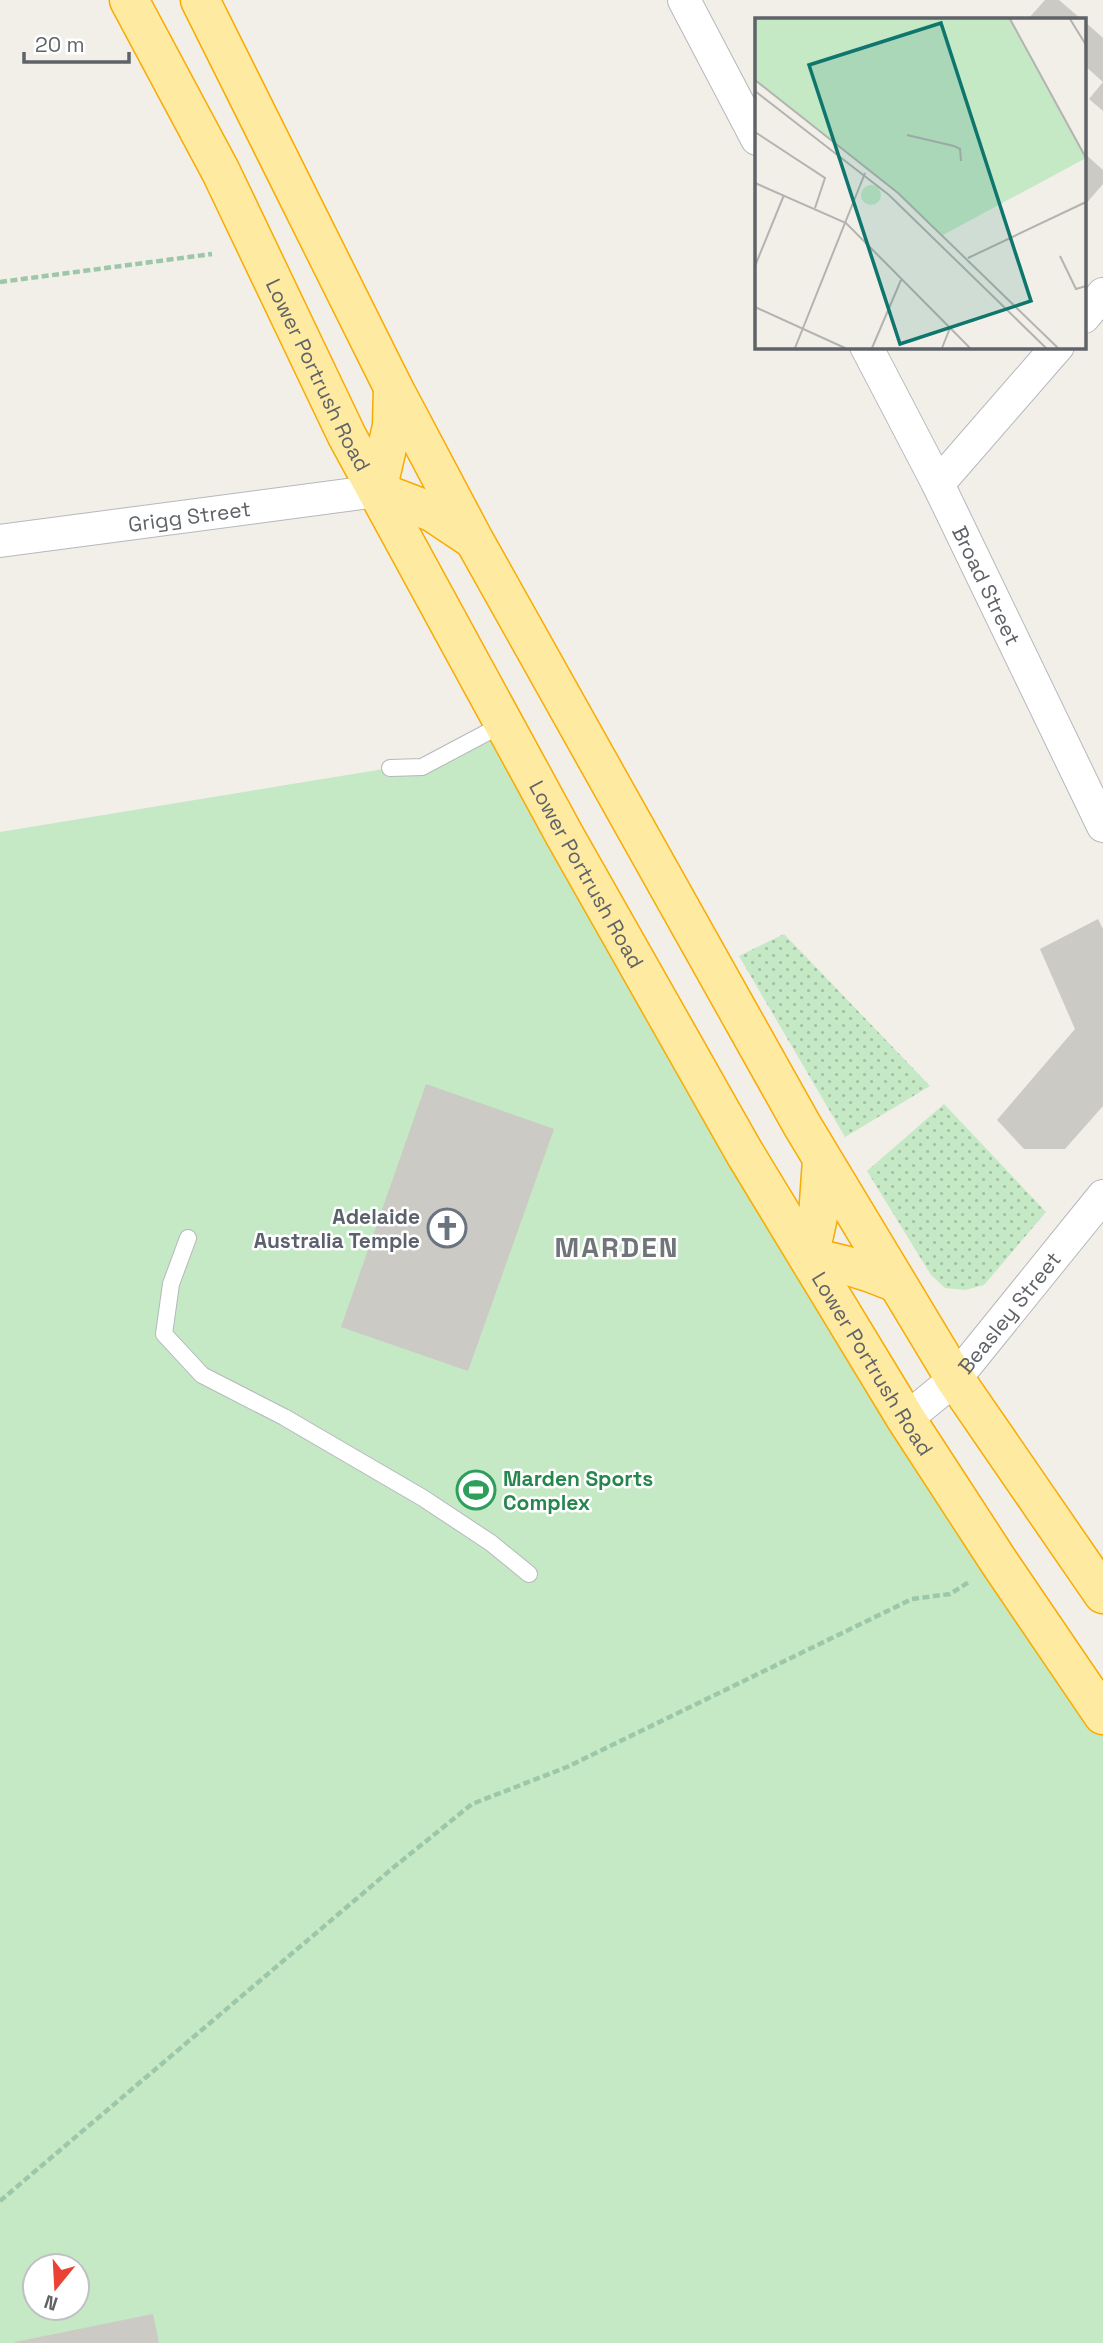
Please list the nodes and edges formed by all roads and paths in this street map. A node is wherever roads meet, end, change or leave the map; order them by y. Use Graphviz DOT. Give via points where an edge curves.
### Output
graph roads {
  1 [pos="129,0"];
  2 [pos="200,0"];
  3 [pos="685,0"];
  4 [pos="755,134"];
  5 [pos="212,254"];
  6 [pos="0,282"];
  7 [pos="1103,294"];
  8 [pos="1086,315"];
  9 [pos="867,348"];
  10 [pos="1056,348"];
  11 [pos="394,387"];
  12 [pos="938,484"];
  13 [pos="377,491"];
  14 [pos="474,540"];
  15 [pos="0,541"];
  16 [pos="505,723"];
  17 [pos="390,768"];
  18 [pos="1103,827"];
  19 [pos="822,1160"];
  20 [pos="1103,1196"];
  21 [pos="188,1238"];
  22 [pos="809,1258"];
  23 [pos="894,1282"];
  24 [pos="955,1379"];
  25 [pos="906,1419"];
  26 [pos="999,1562"];
  27 [pos="529,1574"];
  28 [pos="1103,1594"];
  29 [pos="1103,1715"];
  30 [pos="0,2201"];
  1 -- 13 [label="highway, Lower Portrush Road" via="221,172"];
  2 -- 11 [label="highway"];
  3 -- 4 [label="street"];
  5 -- 6 [label="path"];
  7 -- 8 [label="street"];
  9 -- 12 [label="street, Broad Street"];
  10 -- 12 [label="street"];
  11 -- 13 [label="highway" via="393,426"];
  11 -- 14 [label="highway"];
  12 -- 18 [label="street, Broad Street"];
  13 -- 14 [label="highway" via="432,512"];
  13 -- 15 [label="street, Grigg Street"];
  13 -- 16 [label="highway, Lower Portrush Road"];
  14 -- 19 [label="highway"];
  16 -- 17 [label="lane" via="422,767"];
  16 -- 22 [label="highway, Lower Portrush Road" via="737,1140"];
  19 -- 22 [label="highway" via="818,1217"];
  19 -- 23 [label="highway"];
  20 -- 24 [label="street, Beasley Street"];
  21 -- 27 [label="lane" via="170,1284 164,1334 202,1375 423,1498"];
  22 -- 23 [label="highway" via="859,1268"];
  22 -- 25 [label="highway, Lower Portrush Road"];
  23 -- 24 [label="highway"];
  24 -- 25 [label="street, Beasley Street"];
  24 -- 28 [label="highway"];
  25 -- 26 [label="highway, Lower Portrush Road"];
  26 -- 29 [label="highway, Lower Portrush Road"];
  26 -- 30 [label="path" via="950,1594 912,1599 567,1767 472,1804"];
}
